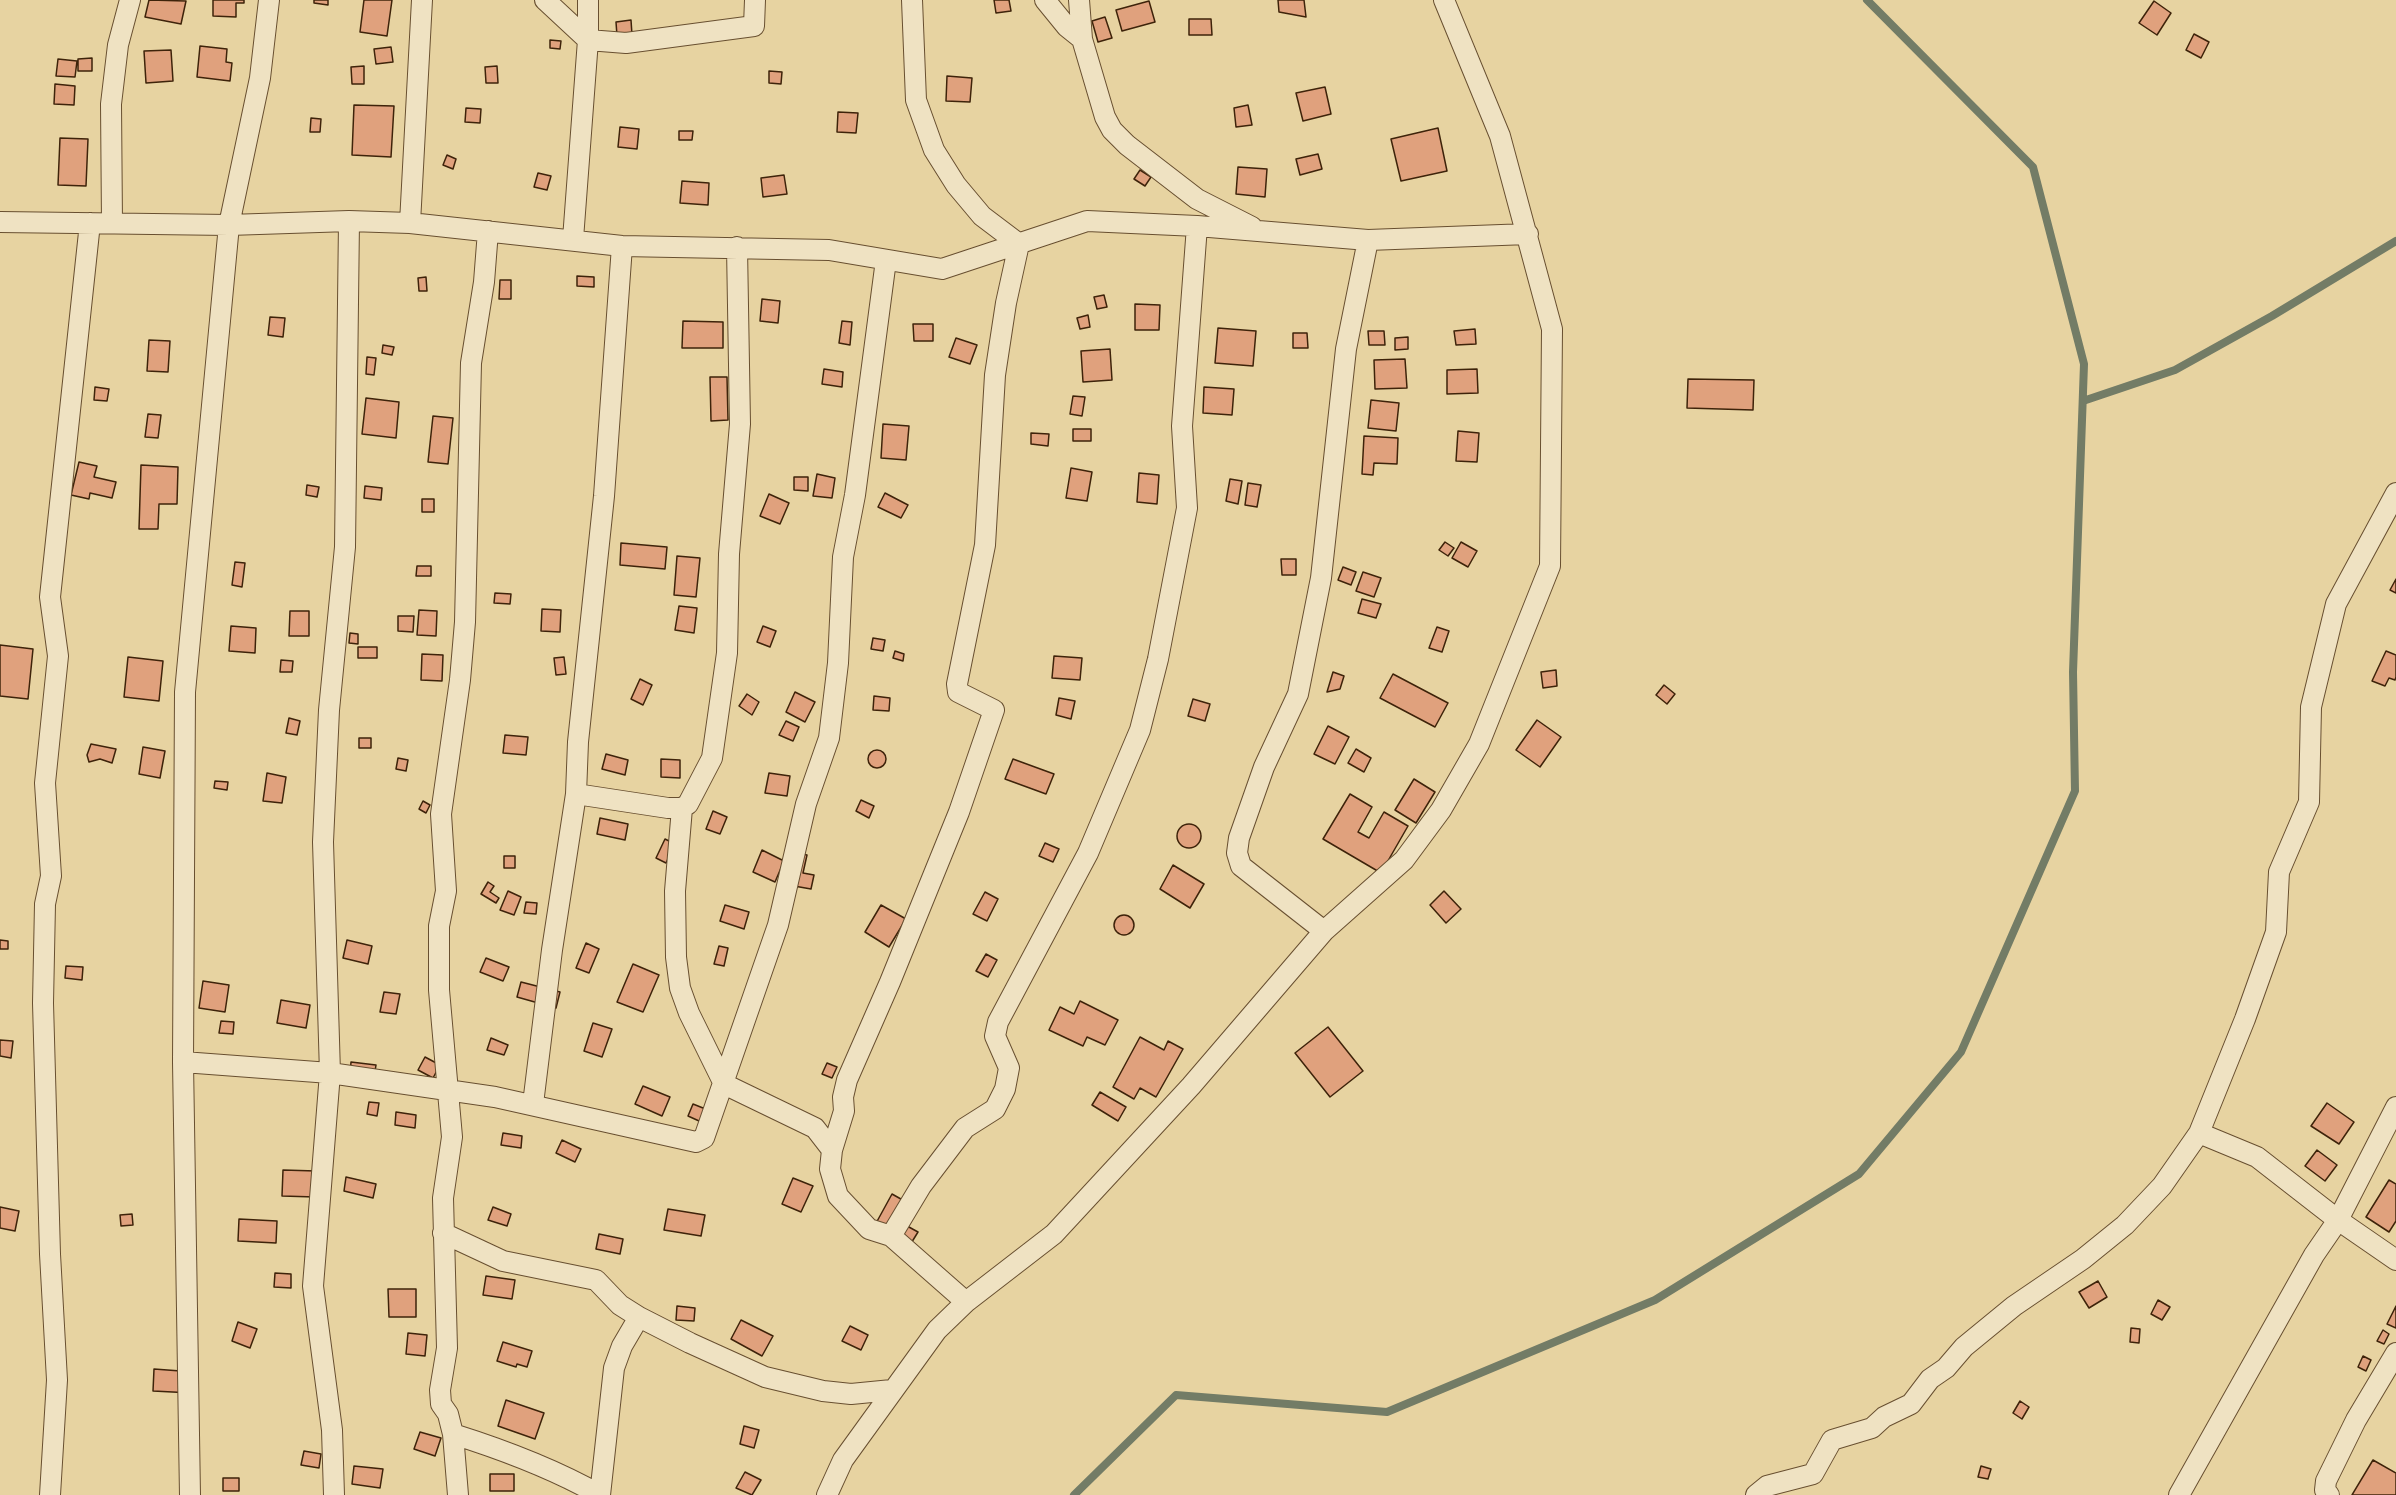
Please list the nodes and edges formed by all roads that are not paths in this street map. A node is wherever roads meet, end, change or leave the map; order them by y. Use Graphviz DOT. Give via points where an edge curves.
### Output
graph roads {
  1 [pos="130,0"];
  2 [pos="269,0"];
  3 [pos="422,0"];
  4 [pos="545,0"];
  5 [pos="588,0"];
  6 [pos="755,0"];
  7 [pos="912,0"];
  8 [pos="1045,0"];
  9 [pos="1079,0"];
  10 [pos="1444,0"];
  11 [pos="1082,39"];
  12 [pos="588,40"];
  13 [pos="349,220"];
  14 [pos="0,222"];
  15 [pos="410,222"];
  16 [pos="90,223"];
  17 [pos="112,223"];
  18 [pos="229,225"];
  19 [pos="1197,226"];
  20 [pos="488,231"];
  21 [pos="1260,231"];
  22 [pos="1528,234"];
  23 [pos="573,239"];
  24 [pos="1368,240"];
  25 [pos="1020,244"];
  26 [pos="622,246"];
  27 [pos="737,247"];
  28 [pos="886,260"];
  29 [pos="2394,500"];
  30 [pos="576,794"];
  31 [pos="682,808"];
  32 [pos="1324,931"];
  33 [pos="183,1062"];
  34 [pos="330,1073"];
  35 [pos="724,1084"];
  36 [pos="450,1091"];
  37 [pos="533,1104"];
  38 [pos="2396,1107"];
  39 [pos="2199,1133"];
  40 [pos="832,1149"];
  41 [pos="2338,1220"];
  42 [pos="443,1233"];
  43 [pos="891,1236"];
  44 [pos="2396,1260"];
  45 [pos="966,1302"];
  46 [pos="639,1317"];
  47 [pos="2396,1353"];
  48 [pos="892,1390"];
  49 [pos="453,1434"];
  50 [pos="50,1495"];
  51 [pos="190,1495"];
  52 [pos="334,1495"];
  53 [pos="458,1495"];
  54 [pos="600,1495"];
  55 [pos="827,1495"];
  56 [pos="1756,1495"];
  57 [pos="2179,1495"];
  58 [pos="2329,1495"];
  1 -- 17 [label="street" via="118,45 111,104"];
  2 -- 18 [label="street" via="260,78"];
  3 -- 15 [label="street"];
  4 -- 12 [label="street"];
  5 -- 12 [label="street"];
  6 -- 12 [label="street" via="754,26 626,43"];
  7 -- 25 [label="street" via="916,100 934,150 982,216"];
  8 -- 11 [label="street"];
  9 -- 11 [label="street"];
  10 -- 22 [label="street" via="1500,136"];
  11 -- 21 [label="street" via="1112,130 1197,199"];
  12 -- 23 [label="street"];
  13 -- 15 [label="street"];
  13 -- 18 [label="street"];
  13 -- 34 [label="street" via="345,548 328,710 323,842"];
  14 -- 16 [label="street"];
  15 -- 20 [label="street"];
  16 -- 17 [label="street"];
  16 -- 50 [label="street" via="50,597 58,656 45,783 51,876 45,904 43,1003 57,1380"];
  17 -- 18 [label="street"];
  18 -- 33 [label="street" via="185,692"];
  19 -- 21 [label="street"];
  19 -- 25 [label="street" via="1087,221"];
  19 -- 43 [label="street" via="1182,426 1187,508 1140,730 1088,853 999,1022 995,1036 1009,1068 1005,1089 995,1109 965,1128 921,1186"];
  20 -- 23 [label="street"];
  20 -- 36 [label="street" via="471,363 463,645 441,814 446,891 439,926 439,990"];
  21 -- 24 [label="street"];
  22 -- 24 [label="street"];
  22 -- 32 [label="street" via="1552,329 1550,566 1479,744 1441,810 1404,860"];
  23 -- 26 [label="street"];
  24 -- 32 [label="street" via="1346,349 1321,578 1298,693 1264,767 1237,853 1241,866"];
  25 -- 28 [label="street" via="942,269"];
  25 -- 40 [label="street" via="994,375 985,545 957,684 958,692 989,706 994,710 993,716 891,982 847,1080 844,1111"];
  26 -- 27 [label="street"];
  26 -- 30 [label="street"];
  27 -- 28 [label="street" via="829,250"];
  27 -- 31 [label="street" via="740,424 729,554 727,653 712,758 688,804"];
  28 -- 35 [label="street" via="843,557 838,663 829,738 807,804 778,925"];
  29 -- 39 [label="street" via="2336,604 2311,706 2309,802 2279,872 2276,932"];
  30 -- 31 [label="street"];
  30 -- 37 [label="street"];
  31 -- 35 [label="street" via="675,891 676,957 689,1013"];
  32 -- 45 [label="street" via="1191,1086 1054,1234"];
  33 -- 34 [label="street"];
  33 -- 51 [label="street"];
  34 -- 36 [label="street"];
  34 -- 52 [label="street" via="313,1286 332,1430"];
  35 -- 37 [label="street" via="709,1129 696,1143"];
  35 -- 40 [label="street" via="815,1128"];
  36 -- 37 [label="street"];
  36 -- 42 [label="street" via="452,1137 443,1198"];
  38 -- 41 [label="street"];
  39 -- 41 [label="street" via="2258,1157"];
  39 -- 56 [label="street" via="2162,1186 2125,1225 1964,1347 1930,1379 1911,1404 1884,1417 1872,1428 1832,1440 1813,1474 1767,1486"];
  40 -- 43 [label="street" via="830,1169 838,1196 869,1229"];
  41 -- 44 [label="street"];
  41 -- 57 [label="street" via="2314,1255"];
  42 -- 46 [label="street" via="503,1261 596,1280 620,1305"];
  42 -- 49 [label="street" via="447,1348 440,1390 441,1404"];
  43 -- 45 [label="street"];
  45 -- 48 [label="street" via="937,1330"];
  46 -- 48 [label="street" via="765,1377 850,1394"];
  46 -- 54 [label="street" via="614,1368"];
  47 -- 58 [label="street" via="2326,1481"];
  48 -- 55 [label="street" via="843,1460"];
  49 -- 53 [label="street"];
  49 -- 54 [label="street" via="569,1478"];
}
